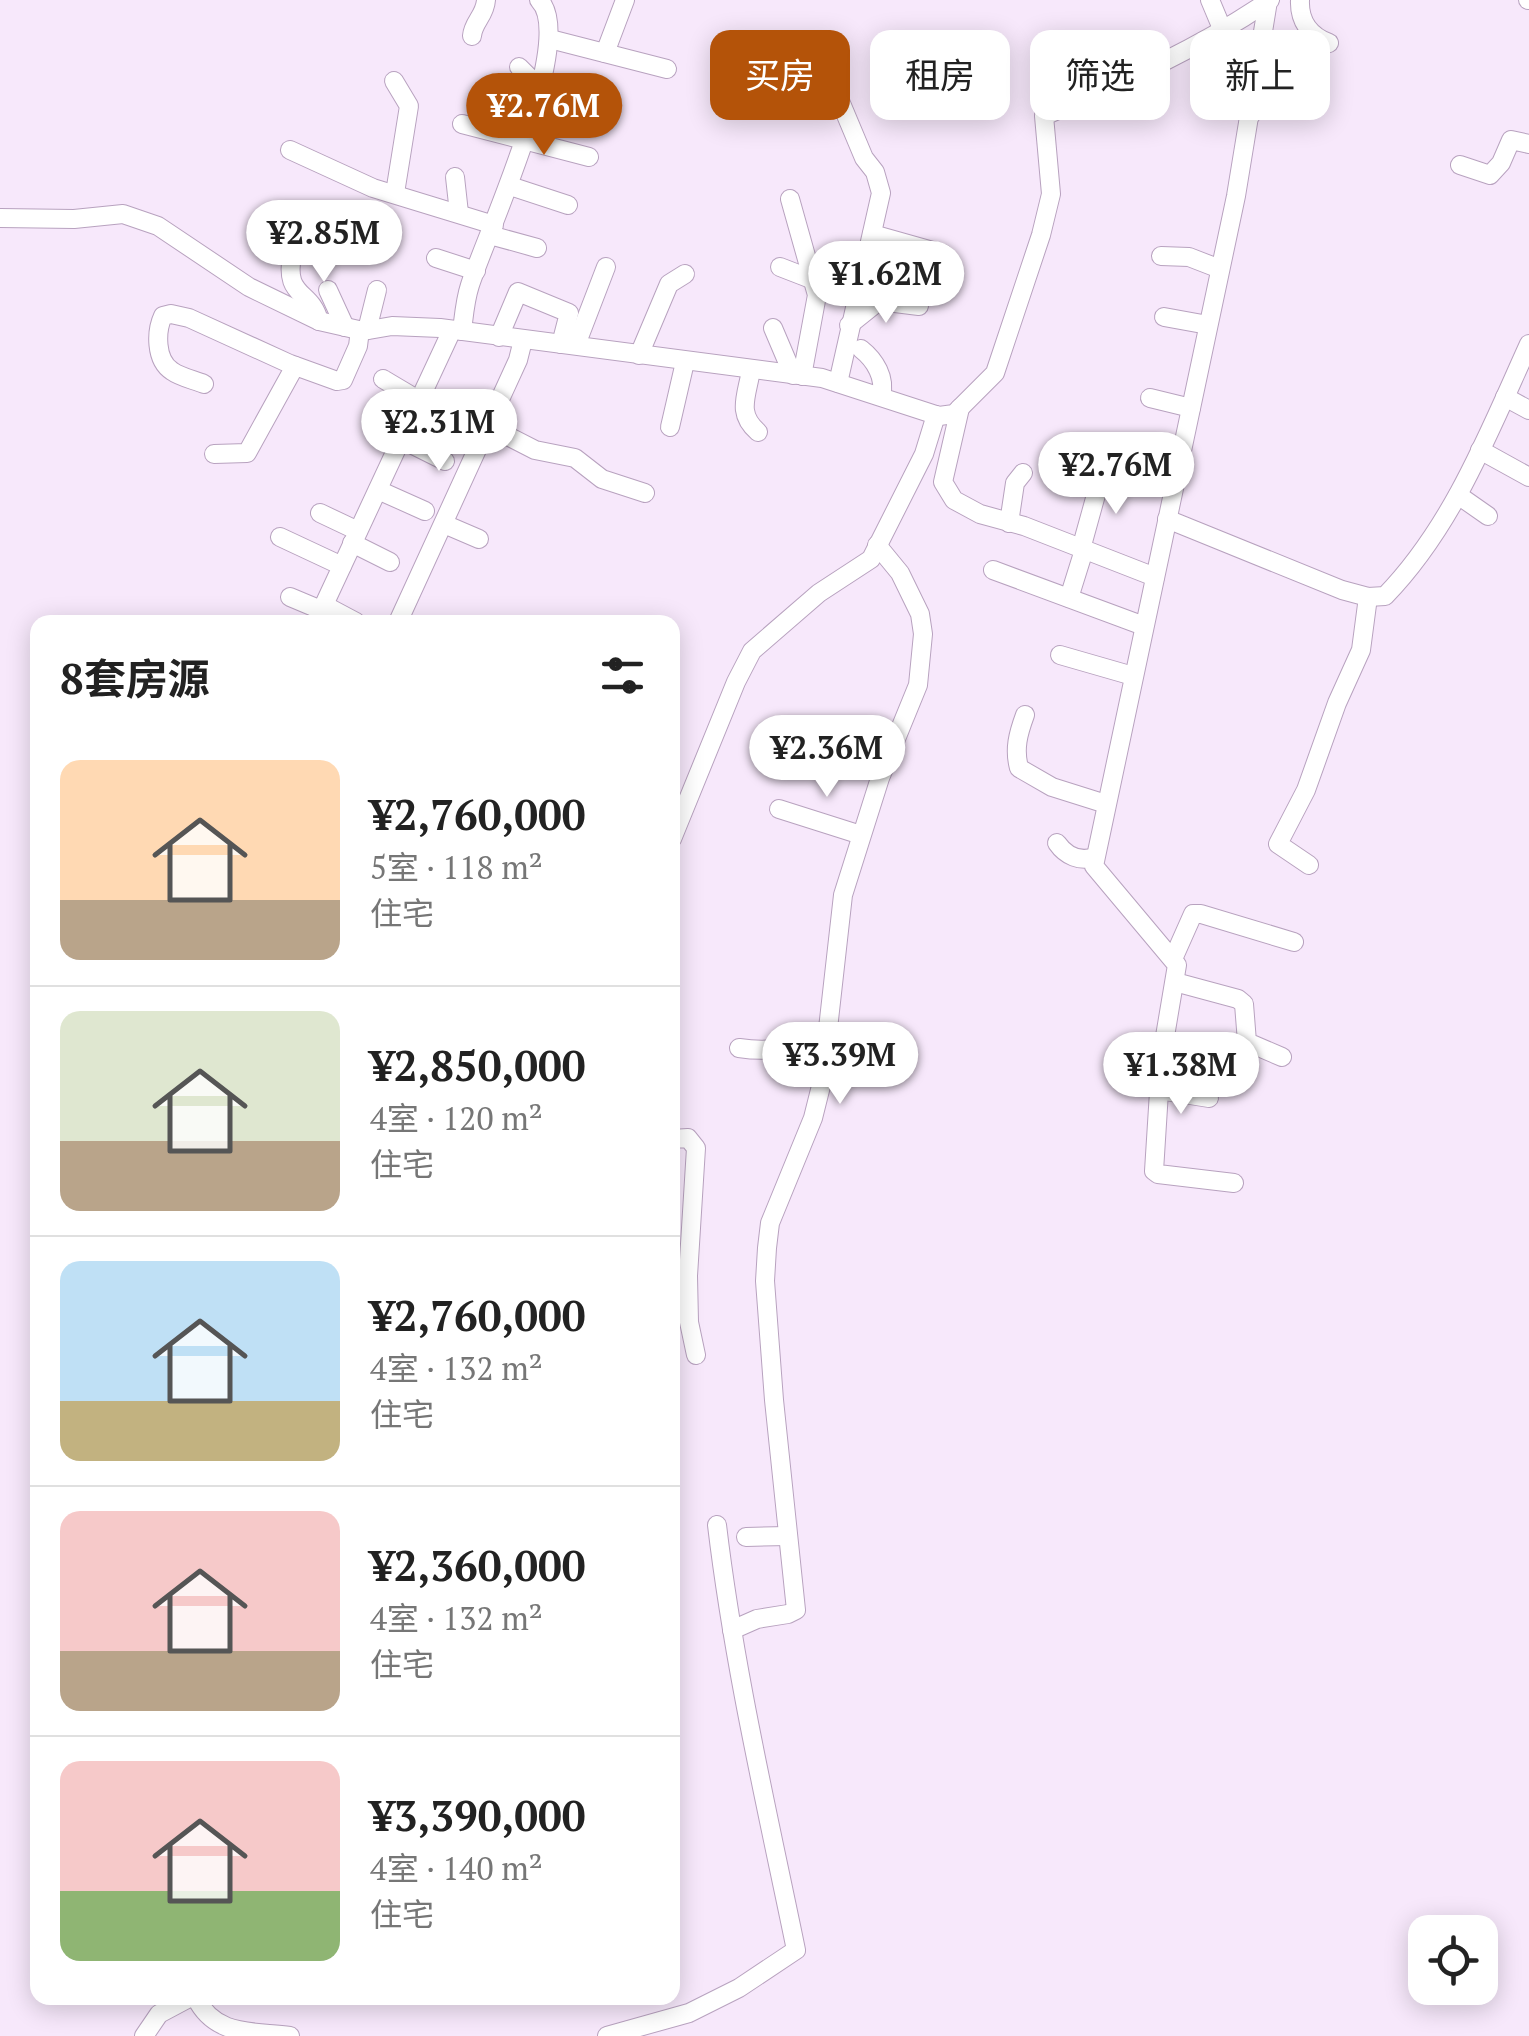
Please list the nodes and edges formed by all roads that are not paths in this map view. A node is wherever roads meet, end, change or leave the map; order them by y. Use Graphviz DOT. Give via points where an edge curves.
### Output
graph roads {
  1 [pos="486,0"];
  2 [pos="625,0"];
  3 [pos="1210,0"];
  4 [pos="1300,0"];
  5 [pos="1269,1"];
  6 [pos="546,4"];
  7 [pos="1222,30"];
  8 [pos="1264,30"];
  9 [pos="1310,30"];
  10 [pos="472,36"];
  11 [pos="550,39"];
  12 [pos="1190,47"];
  13 [pos="605,53"];
  14 [pos="519,67"];
  15 [pos="667,69"];
  16 [pos="394,81"];
  17 [pos="593,92"];
  18 [pos="537,93"];
  19 [pos="847,120"];
  20 [pos="1250,120"];
  21 [pos="462,124"];
  22 [pos="524,141"];
  23 [pos="1529,144"];
  24 [pos="290,150"];
  25 [pos="590,157"];
  26 [pos="1460,165"];
  27 [pos="455,177"];
  28 [pos="510,186"];
  29 [pos="394,193"];
  30 [pos="790,198"];
  31 [pos="568,206"];
  32 [pos="459,213"];
  33 [pos="0,218"];
  34 [pos="492,230"];
  35 [pos="872,234"];
  36 [pos="536,248"];
  37 [pos="293,250"];
  38 [pos="943,254"];
  39 [pos="1161,256"];
  40 [pos="436,258"];
  41 [pos="780,266"];
  42 [pos="606,267"];
  43 [pos="1220,269"];
  44 [pos="476,270"];
  45 [pos="686,274"];
  46 [pos="811,279"];
  47 [pos="328,290"];
  48 [pos="377,290"];
  49 [pos="920,306"];
  50 [pos="1164,316"];
  51 [pos="318,320"];
  52 [pos="849,325"];
  53 [pos="1208,325"];
  54 [pos="774,328"];
  55 [pos="357,329"];
  56 [pos="457,330"];
  57 [pos="500,337"];
  58 [pos="522,340"];
  59 [pos="568,344"];
  60 [pos="1529,344"];
  61 [pos="861,349"];
  62 [pos="639,355"];
  63 [pos="686,362"];
  64 [pos="295,366"];
  65 [pos="752,370"];
  66 [pos="797,376"];
  67 [pos="383,380"];
  68 [pos="838,383"];
  69 [pos="204,384"];
  70 [pos="881,396"];
  71 [pos="1505,397"];
  72 [pos="1150,398"];
  73 [pos="420,401"];
  74 [pos="960,408"];
  75 [pos="1191,408"];
  76 [pos="1529,410"];
  77 [pos="936,415"];
  78 [pos="486,426"];
  79 [pos="670,427"];
  80 [pos="758,432"];
  81 [pos="403,440"];
  82 [pos="1480,450"];
  83 [pos="214,454"];
  84 [pos="445,461"];
  85 [pos="1154,471"];
  86 [pos="1023,473"];
  87 [pos="1102,473"];
  88 [pos="1529,477"];
  89 [pos="1176,478"];
  90 [pos="378,490"];
  91 [pos="645,493"];
  92 [pos="1458,495"];
  93 [pos="424,512"];
  94 [pos="320,513"];
  95 [pos="1488,516"];
  96 [pos="1167,519"];
  97 [pos="1009,523"];
  98 [pos="444,524"];
  99 [pos="355,537"];
  100 [pos="280,538"];
  101 [pos="479,539"];
  102 [pos="877,545"];
  103 [pos="1082,550"];
  104 [pos="390,562"];
  105 [pos="342,566"];
  106 [pos="993,570"];
  107 [pos="1154,577"];
  108 [pos="290,597"];
  109 [pos="1069,598"];
  110 [pos="1368,598"];
  111 [pos="320,612"];
  112 [pos="401,615"];
  113 [pos="1144,626"];
  114 [pos="1060,655"];
  115 [pos="1133,676"];
  116 [pos="1025,716"];
  117 [pos="840,744"];
  118 [pos="889,758"];
  119 [pos="1106,804"];
  120 [pos="779,809"];
  121 [pos="680,819"];
  122 [pos="861,835"];
  123 [pos="1058,842"];
  124 [pos="1096,857"];
  125 [pos="1309,865"];
  126 [pos="1294,942"];
  127 [pos="1173,959"];
  128 [pos="1176,982"];
  129 [pos="827,1029"];
  130 [pos="739,1048"];
  131 [pos="1282,1057"];
  132 [pos="1159,1090"];
  133 [pos="1209,1098"];
  134 [pos="680,1138"];
  135 [pos="1234,1183"];
  136 [pos="680,1280"];
  137 [pos="696,1355"];
  138 [pos="717,1525"];
  139 [pos="788,1536"];
  140 [pos="746,1537"];
  141 [pos="732,1630"];
  142 [pos="178,2005"];
  143 [pos="198,2005"];
  144 [pos="144,2036"];
  145 [pos="290,2036"];
  146 [pos="607,2036"];
  1 -- 10 [label="street"];
  2 -- 13 [label="street"];
  3 -- 7 [label="street"];
  4 -- 9 [label="street"];
  5 -- 7 [label="street"];
  5 -- 8 [label="street"];
  6 -- 11 [label="street"];
  11 -- 13 [label="street"];
  11 -- 18 [label="street"];
  12 -- 74 [label="street" via="1044,116 1051,194 1041,235 995,373"];
  13 -- 15 [label="street"];
  14 -- 18 [label="street"];
  16 -- 29 [label="street" via="409,106"];
  17 -- 18 [label="street" via="563,106"];
  18 -- 22 [label="street"];
  19 -- 35 [label="street" via="879,182"];
  20 -- 43 [label="street"];
  21 -- 22 [label="street"];
  22 -- 25 [label="street"];
  22 -- 28 [label="street"];
  23 -- 26 [label="street" via="1511,140 1490,175"];
  24 -- 29 [label="street"];
  27 -- 32 [label="street"];
  28 -- 31 [label="street"];
  28 -- 34 [label="street"];
  29 -- 32 [label="street"];
  30 -- 46 [label="street"];
  32 -- 34 [label="street"];
  33 -- 51 [label="street" via="142,219 249,287"];
  34 -- 36 [label="street"];
  34 -- 44 [label="street"];
  35 -- 38 [label="street"];
  35 -- 52 [label="street"];
  37 -- 51 [label="street" via="293,286"];
  39 -- 43 [label="street"];
  40 -- 44 [label="street"];
  41 -- 46 [label="street"];
  42 -- 59 [label="street"];
  43 -- 53 [label="street"];
  44 -- 56 [label="street"];
  45 -- 62 [label="street" via="669,284"];
  46 -- 66 [label="street" via="818,304"];
  47 -- 55 [label="street"];
  48 -- 55 [label="street"];
  49 -- 52 [label="street" via="879,301"];
  50 -- 53 [label="street"];
  51 -- 55 [label="street"];
  52 -- 68 [label="street"];
  53 -- 75 [label="street"];
  54 -- 66 [label="street"];
  55 -- 56 [label="street"];
  55 -- 64 [label="street" via="358,346 343,380"];
  56 -- 57 [label="street"];
  56 -- 73 [label="street"];
  57 -- 58 [label="street"];
  57 -- 59 [label="street" via="518,292 569,313"];
  58 -- 59 [label="street"];
  58 -- 78 [label="street"];
  59 -- 62 [label="street"];
  60 -- 71 [label="street"];
  61 -- 70 [label="street" via="881,376"];
  62 -- 63 [label="street"];
  63 -- 65 [label="street"];
  63 -- 79 [label="street"];
  64 -- 69 [label="street" via="189,318 163,316 158,338 165,364"];
  64 -- 83 [label="street" via="246,453"];
  65 -- 66 [label="street"];
  65 -- 80 [label="street" via="744,413"];
  66 -- 68 [label="street"];
  67 -- 73 [label="street"];
  68 -- 70 [label="street"];
  70 -- 77 [label="street"];
  71 -- 76 [label="street"];
  71 -- 82 [label="street"];
  72 -- 75 [label="street"];
  73 -- 81 [label="street"];
  74 -- 77 [label="street"];
  74 -- 97 [label="street" via="946,491 964,507"];
  75 -- 89 [label="street"];
  77 -- 102 [label="street" via="924,454"];
  78 -- 91 [label="street" via="535,450 575,458 602,478"];
  78 -- 98 [label="street"];
  81 -- 84 [label="street"];
  81 -- 90 [label="street"];
  82 -- 88 [label="street"];
  82 -- 92 [label="street"];
  85 -- 89 [label="street"];
  86 -- 97 [label="street" via="1015,483"];
  87 -- 103 [label="street"];
  89 -- 96 [label="street"];
  90 -- 93 [label="street"];
  90 -- 99 [label="street"];
  92 -- 95 [label="street"];
  92 -- 110 [label="street" via="1408,572 1384,596"];
  94 -- 99 [label="street"];
  96 -- 107 [label="street"];
  96 -- 110 [label="street"];
  97 -- 103 [label="street"];
  98 -- 101 [label="street"];
  98 -- 112 [label="street"];
  99 -- 104 [label="street"];
  99 -- 105 [label="street"];
  100 -- 105 [label="street"];
  102 -- 118 [label="street" via="915,600 923,634 918,686"];
  102 -- 121 [label="street" via="871,559 819,593 752,652"];
  103 -- 107 [label="street"];
  103 -- 109 [label="street"];
  105 -- 111 [label="street"];
  106 -- 109 [label="street"];
  107 -- 113 [label="street"];
  108 -- 111 [label="street"];
  109 -- 113 [label="street"];
  110 -- 125 [label="street" via="1361,650 1278,844"];
  113 -- 115 [label="street"];
  114 -- 115 [label="street"];
  115 -- 119 [label="street"];
  116 -- 119 [label="street" via="1018,733 1019,768"];
  117 -- 118 [label="street"];
  118 -- 122 [label="street"];
  119 -- 124 [label="street"];
  120 -- 122 [label="street"];
  122 -- 129 [label="street" via="843,895"];
  123 -- 124 [label="street" via="1073,857"];
  124 -- 127 [label="street" via="1096,871"];
  126 -- 127 [label="street" via="1193,914"];
  127 -- 128 [label="street"];
  128 -- 131 [label="street" via="1238,999 1247,1042"];
  128 -- 132 [label="street"];
  129 -- 130 [label="street" via="780,1050"];
  129 -- 139 [label="street" via="813,1118 770,1223 767,1248"];
  132 -- 133 [label="street"];
  132 -- 135 [label="street" via="1154,1170"];
  134 -- 136 [label="street" via="696,1148"];
  136 -- 137 [label="street"];
  138 -- 141 [label="street"];
  139 -- 140 [label="street"];
  139 -- 141 [label="street" via="796,1610"];
  141 -- 146 [label="street" via="796,1950 689,2013"];
  142 -- 144 [label="street" via="159,2014"];
  143 -- 145 [label="street" via="224,2029"];
}
